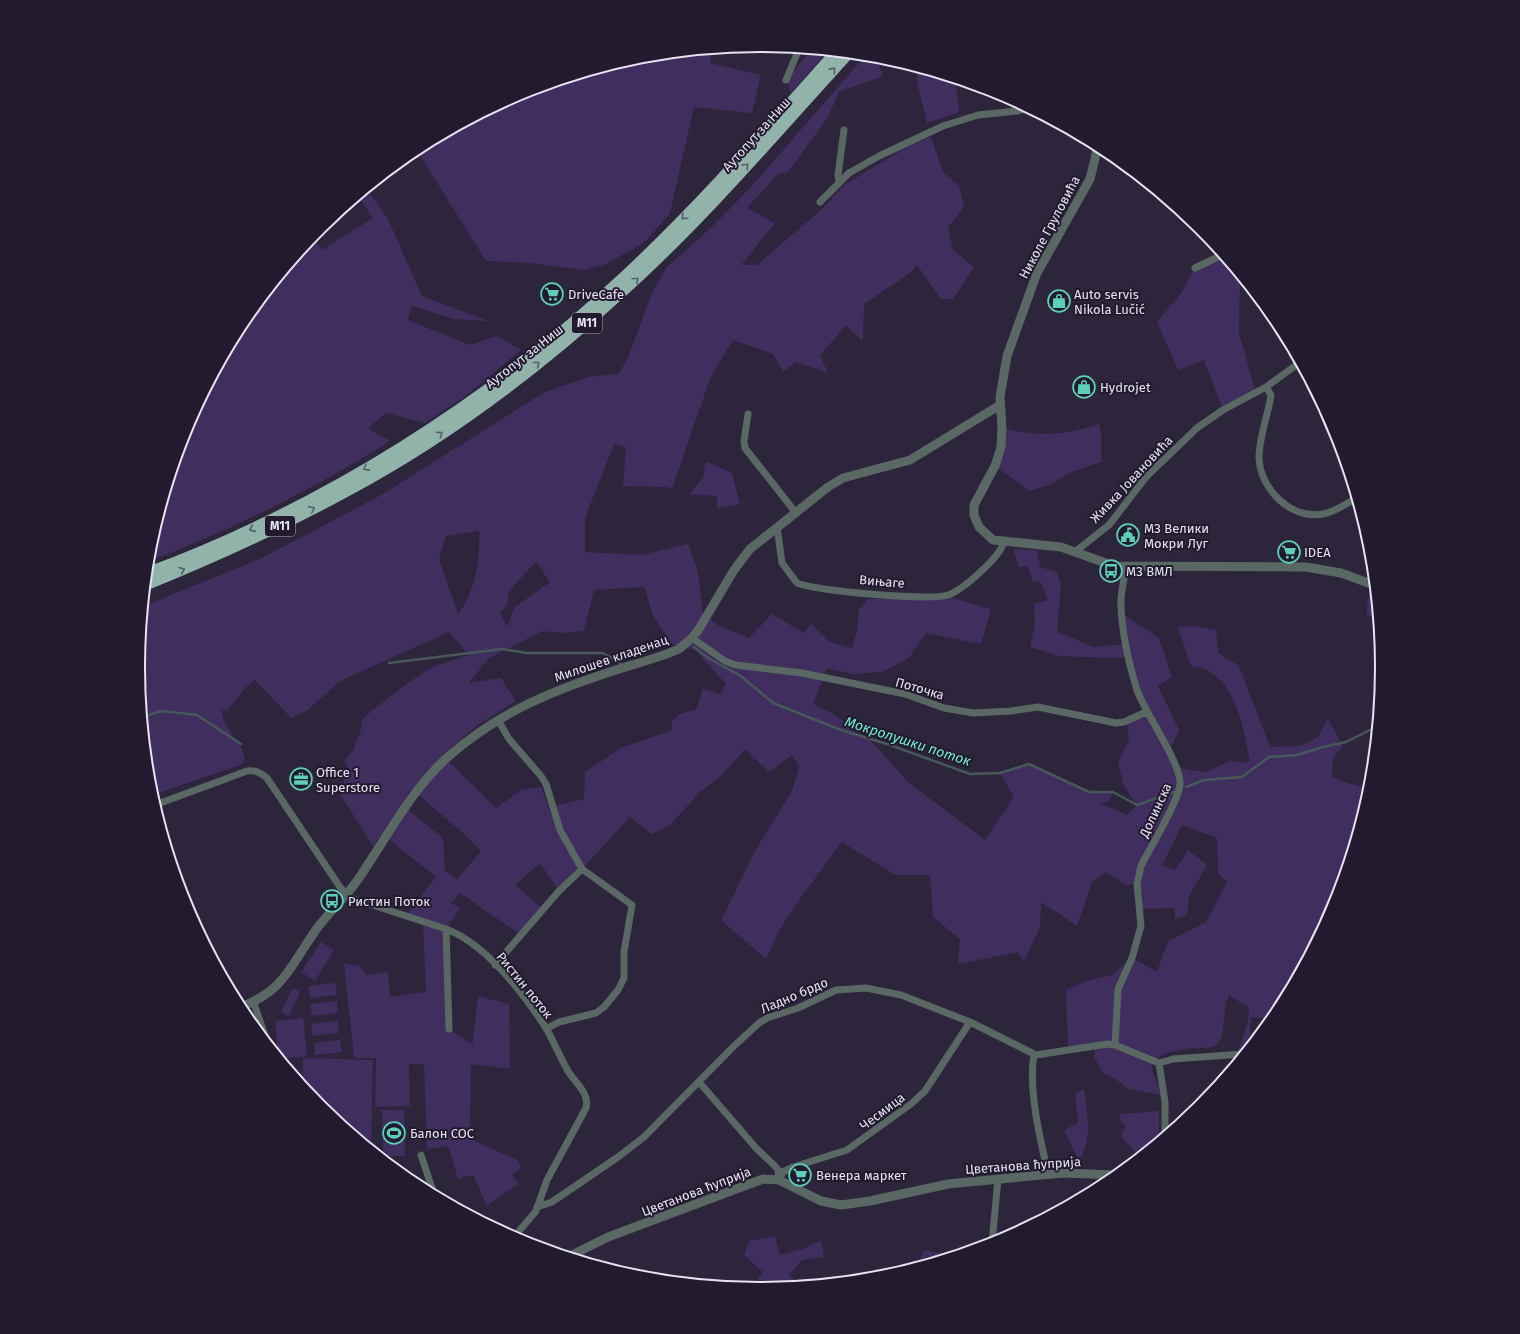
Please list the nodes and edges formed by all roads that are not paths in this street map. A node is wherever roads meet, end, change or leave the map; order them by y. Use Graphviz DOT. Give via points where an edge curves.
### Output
graph roads {
  1 [pos="797,53"];
  2 [pos="832,56"];
  3 [pos="845,58"];
  4 [pos="786,80"];
  5 [pos="1021,110"];
  6 [pos="844,130"];
  7 [pos="1096,152"];
  8 [pos="839,182"];
  9 [pos="820,202"];
  10 [pos="1218,257"];
  11 [pos="1195,268"];
  12 [pos="1296,365"];
  13 [pos="1266,387"];
  14 [pos="1000,405"];
  15 [pos="748,414"];
  16 [pos="1352,500"];
  17 [pos="796,513"];
  18 [pos="777,527"];
  19 [pos="1004,542"];
  20 [pos="1076,551"];
  21 [pos="1125,567"];
  22 [pos="153,572"];
  23 [pos="1369,582"];
  24 [pos="151,583"];
  25 [pos="692,638"];
  26 [pos="1146,712"];
  27 [pos="498,720"];
  28 [pos="161,803"];
  29 [pos="582,869"];
  30 [pos="347,896"];
  31 [pos="446,929"];
  32 [pos="495,965"];
  33 [pos="253,1001"];
  34 [pos="246,1004"];
  35 [pos="970,1022"];
  36 [pos="262,1027"];
  37 [pos="449,1029"];
  38 [pos="546,1029"];
  39 [pos="1115,1044"];
  40 [pos="1034,1054"];
  41 [pos="1237,1054"];
  42 [pos="1159,1063"];
  43 [pos="699,1082"];
  44 [pos="1165,1129"];
  45 [pos="421,1155"];
  46 [pos="1048,1173"];
  47 [pos="1107,1174"];
  48 [pos="998,1179"];
  49 [pos="779,1180"];
  50 [pos="432,1187"];
  51 [pos="537,1207"];
  52 [pos="519,1232"];
  53 [pos="993,1236"];
  54 [pos="576,1253"];
  1 -- 4 [label="street"];
  2 -- 22 [label="highway, Аутопут за Ниш / M11, one-way" via="657,245 536,352 464,405 371,465 263,524"];
  24 -- 3 [label="highway, Аутопут за Ниш / M11, one-way" via="251,541 350,490 414,452 506,388 575,333 640,276 720,195"];
  5 -- 8 [label="street" via="978,115 943,126 864,164"];
  6 -- 8 [label="street"];
  7 -- 14 [label="street, Николе Груловића" via="1090,179 1029,291 1007,356"];
  8 -- 9 [label="street"];
  10 -- 11 [label="street"];
  12 -- 13 [label="street, Живка Јовановића"];
  13 -- 16 [label="street" via="1271,395 1259,458 1271,492 1288,506 1312,514 1328,512"];
  13 -- 20 [label="street, Живка Јовановића" via="1208,419 1179,444 1146,477 1109,525"];
  14 -- 17 [label="street, Милошев кладенац" via="910,460 837,481"];
  14 -- 19 [label="street, Николе Груловића" via="1000,452 977,497 973,512 977,524 984,533 993,540"];
  15 -- 17 [label="street" via="745,448"];
  17 -- 18 [label="street, Милошев кладенац"];
  18 -- 19 [label="street, Вињаге" via="782,563 797,583 816,588 915,596 941,596 962,588 1000,551"];
  18 -- 25 [label="street, Милошев кладенац" via="750,549 739,562 700,629"];
  19 -- 20 [label="street, Николе Груловића" via="1046,545"];
  20 -- 21 [label="street, Николе Груловића" via="1104,564"];
  21 -- 23 [label="street, Николе Груловића" via="1306,567 1341,573"];
  21 -- 26 [label="street, Долинска" via="1121,596 1122,616 1135,683"];
  25 -- 26 [label="street, Поточка" via="725,661 736,665 802,672 905,694 944,708 973,714 1043,707 1116,724"];
  25 -- 27 [label="street, Милошев кладенац" via="673,651 538,698"];
  26 -- 39 [label="street, Долинска" via="1167,748 1180,783 1175,802 1138,875 1141,926 1132,958 1118,989"];
  27 -- 29 [label="street" via="509,739 546,784 560,830"];
  27 -- 30 [label="street, Милошев кладенац" via="459,748 432,773"];
  28 -- 30 [label="street" via="247,771 260,772 267,778"];
  29 -- 32 [label="street" via="559,891"];
  29 -- 38 [label="street" via="632,904 624,952 624,978 618,990 601,1010 558,1022"];
  30 -- 31 [label="street, Ристин поток"];
  30 -- 33 [label="street, Милошев кладенац" via="318,927 283,979 268,993"];
  31 -- 32 [label="street, Ристин поток" via="467,941"];
  31 -- 37 [label="street"];
  32 -- 38 [label="street, Ристин поток" via="522,995"];
  33 -- 34 [label="street, Милошев кладенац"];
  33 -- 36 [label="street"];
  35 -- 40 [label="street, Ладно брдо"];
  35 -- 43 [label="street, Ладно брдо" via="883,990 839,990 767,1018 734,1046"];
  35 -- 49 [label="street, Чесмица" via="925,1090 911,1104 847,1150 793,1167 783,1172"];
  38 -- 51 [label="street, Ристин поток" via="568,1072 587,1101 586,1108 547,1180"];
  39 -- 40 [label="street" via="1097,1044"];
  39 -- 42 [label="street"];
  40 -- 46 [label="street" via="1032,1075 1040,1137"];
  41 -- 42 [label="street" via="1173,1059"];
  42 -- 44 [label="street" via="1165,1102"];
  43 -- 49 [label="street" via="756,1148 775,1166"];
  43 -- 51 [label="street, Ладно брдо" via="644,1137 552,1202"];
  45 -- 50 [label="street"];
  46 -- 47 [label="street, Цветанова ћуприја"];
  46 -- 48 [label="street, Цветанова ћуприја"];
  48 -- 49 [label="street, Цветанова ћуприја" via="942,1185 841,1205 821,1202"];
  48 -- 53 [label="street"];
  49 -- 54 [label="street, Цветанова ћуприја" via="756,1181 608,1237"];
  51 -- 52 [label="street" via="532,1218"];
}
